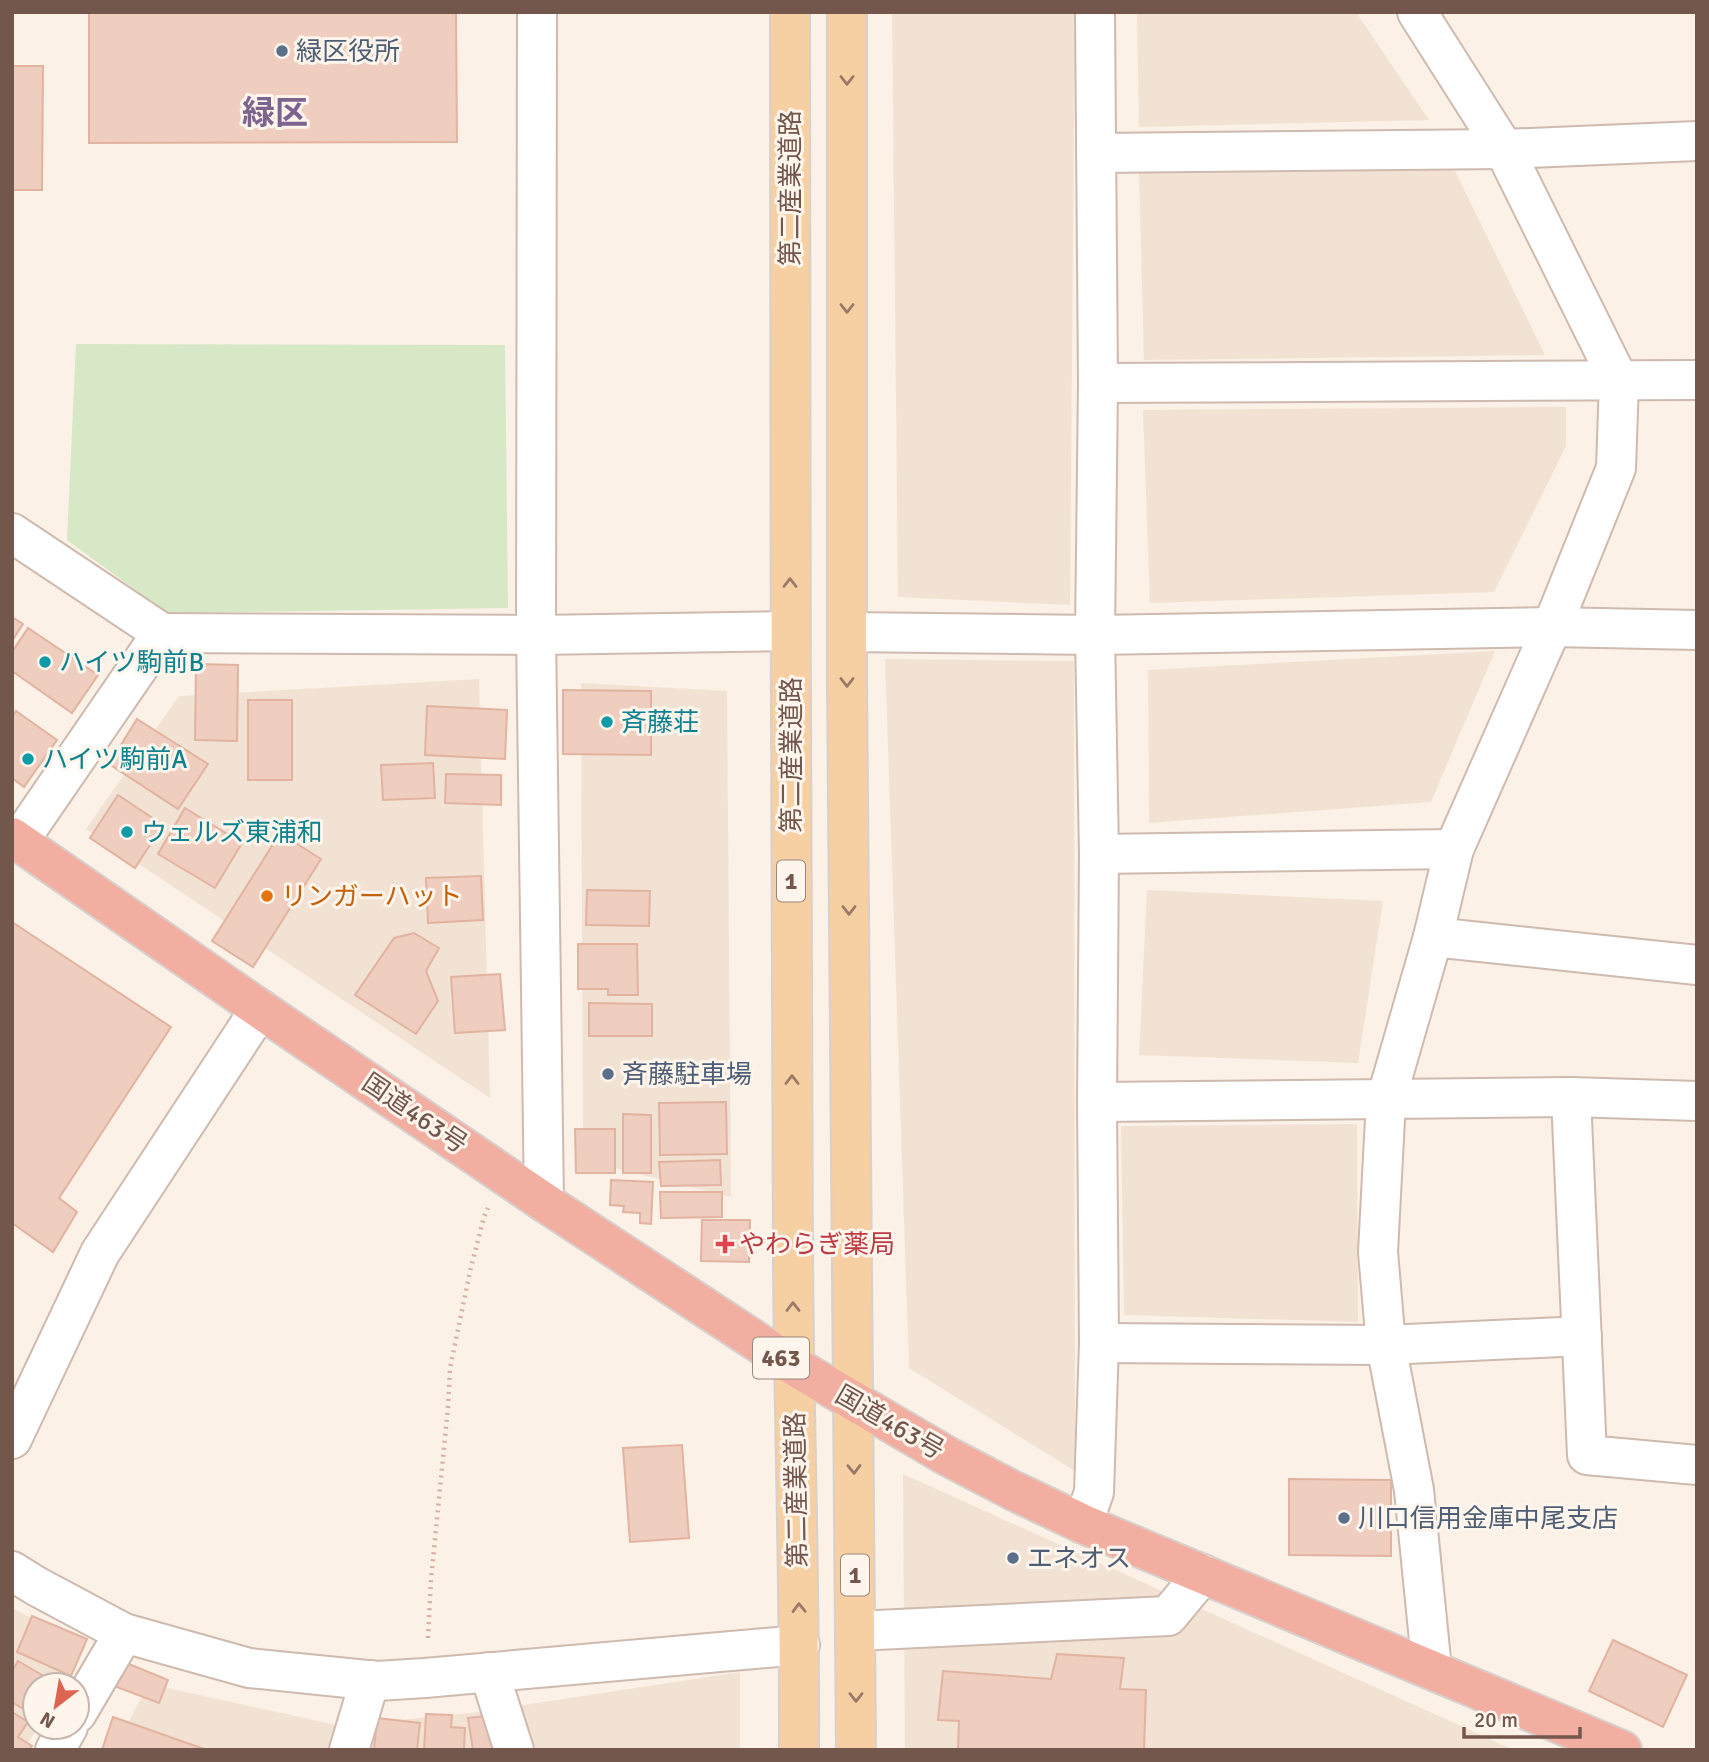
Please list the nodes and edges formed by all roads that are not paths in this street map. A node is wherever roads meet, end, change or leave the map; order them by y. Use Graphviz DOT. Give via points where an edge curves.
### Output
graph roads {
  1 [pos="537,12"];
  2 [pos="790,12"];
  3 [pos="847,12"];
  4 [pos="1095,12"];
  5 [pos="1417,12"];
  6 [pos="1697,141"];
  7 [pos="1504,149"];
  8 [pos="1096,153"];
  9 [pos="1697,380"];
  10 [pos="1619,381"];
  11 [pos="1098,383"];
  12 [pos="12,533"];
  13 [pos="1552,627"];
  14 [pos="1697,630"];
  15 [pos="790,631"];
  16 [pos="847,632"];
  17 [pos="162,633"];
  18 [pos="536,635"];
  19 [pos="1095,635"];
  20 [pos="15,839"];
  21 [pos="1454,849"];
  22 [pos="1099,855"];
  23 [pos="1433,937"];
  24 [pos="1697,965"];
  25 [pos="260,1009"];
  26 [pos="1571,1097"];
  27 [pos="1386,1100"];
  28 [pos="1697,1101"];
  29 [pos="1097,1102"];
  30 [pos="544,1202"];
  31 [pos="1582,1336"];
  32 [pos="1099,1343"];
  33 [pos="1386,1345"];
  34 [pos="794,1366"];
  35 [pos="853,1401"];
  36 [pos="12,1439"];
  37 [pos="1697,1465"];
  38 [pos="1083,1524"];
  39 [pos="12,1571"];
  40 [pos="1203,1574"];
  41 [pos="856,1631"];
  42 [pos="124,1633"];
  43 [pos="800,1645"];
  44 [pos="1432,1670"];
  45 [pos="489,1672"];
  46 [pos="370,1680"];
  47 [pos="91,1689"];
  48 [pos="349,1750"];
  49 [pos="514,1750"];
  50 [pos="799,1750"];
  51 [pos="856,1750"];
  52 [pos="1622,1750"];
  1 -- 18 [label="street"];
  15 -- 2 [label="main road, 第二産業道路 / 1, one-way"];
  3 -- 16 [label="main road, 1, one-way"];
  4 -- 8 [label="street"];
  5 -- 7 [label="street"];
  6 -- 7 [label="street"];
  7 -- 8 [label="street"];
  7 -- 10 [label="street"];
  8 -- 11 [label="street"];
  9 -- 10 [label="street"];
  10 -- 11 [label="street"];
  10 -- 13 [label="street" via="1616,468"];
  11 -- 19 [label="street"];
  12 -- 17 [label="street"];
  13 -- 14 [label="street"];
  13 -- 19 [label="street"];
  13 -- 21 [label="street"];
  15 -- 18 [label="street"];
  34 -- 15 [label="main road, 第二産業道路 / 1, one-way"];
  16 -- 19 [label="street"];
  16 -- 35 [label="main road, 1, one-way"];
  17 -- 18 [label="street"];
  17 -- 20 [label="street"];
  18 -- 30 [label="street"];
  19 -- 22 [label="street"];
  20 -- 25 [label="highway, 国道463号 / 463"];
  21 -- 22 [label="street"];
  21 -- 23 [label="street"];
  22 -- 29 [label="street"];
  23 -- 24 [label="street"];
  23 -- 27 [label="street"];
  25 -- 30 [label="highway, 国道463号 / 463"];
  25 -- 36 [label="street" via="100,1253"];
  26 -- 27 [label="street"];
  26 -- 28 [label="street"];
  26 -- 31 [label="street"];
  27 -- 29 [label="street"];
  27 -- 33 [label="street" via="1378,1252"];
  29 -- 32 [label="street"];
  30 -- 34 [label="highway, 国道463号 / 463"];
  31 -- 33 [label="street"];
  31 -- 37 [label="street" via="1587,1455"];
  32 -- 33 [label="street"];
  32 -- 38 [label="street" via="1094,1492"];
  33 -- 44 [label="street" via="1414,1490"];
  34 -- 35 [label="highway, 国道463号 / 463"];
  43 -- 34 [label="main road, 第二産業道路 / 1, one-way"];
  35 -- 38 [label="highway, 国道463号 / 463" via="947,1456"];
  35 -- 41 [label="main road, 1, one-way"];
  38 -- 40 [label="highway, 国道463号 / 463"];
  39 -- 42 [label="street"];
  40 -- 41 [label="street" via="1168,1616"];
  40 -- 44 [label="highway, 国道463号 / 463"];
  41 -- 51 [label="main road, 1, one-way"];
  42 -- 46 [label="street" via="249,1668"];
  42 -- 47 [label="street"];
  43 -- 45 [label="street"];
  43 -- 50 [label="main road, 第二産業道路 / 1"];
  44 -- 52 [label="highway, 国道463号 / 463"];
  45 -- 46 [label="street"];
  45 -- 49 [label="street"];
  46 -- 48 [label="street"];
}
